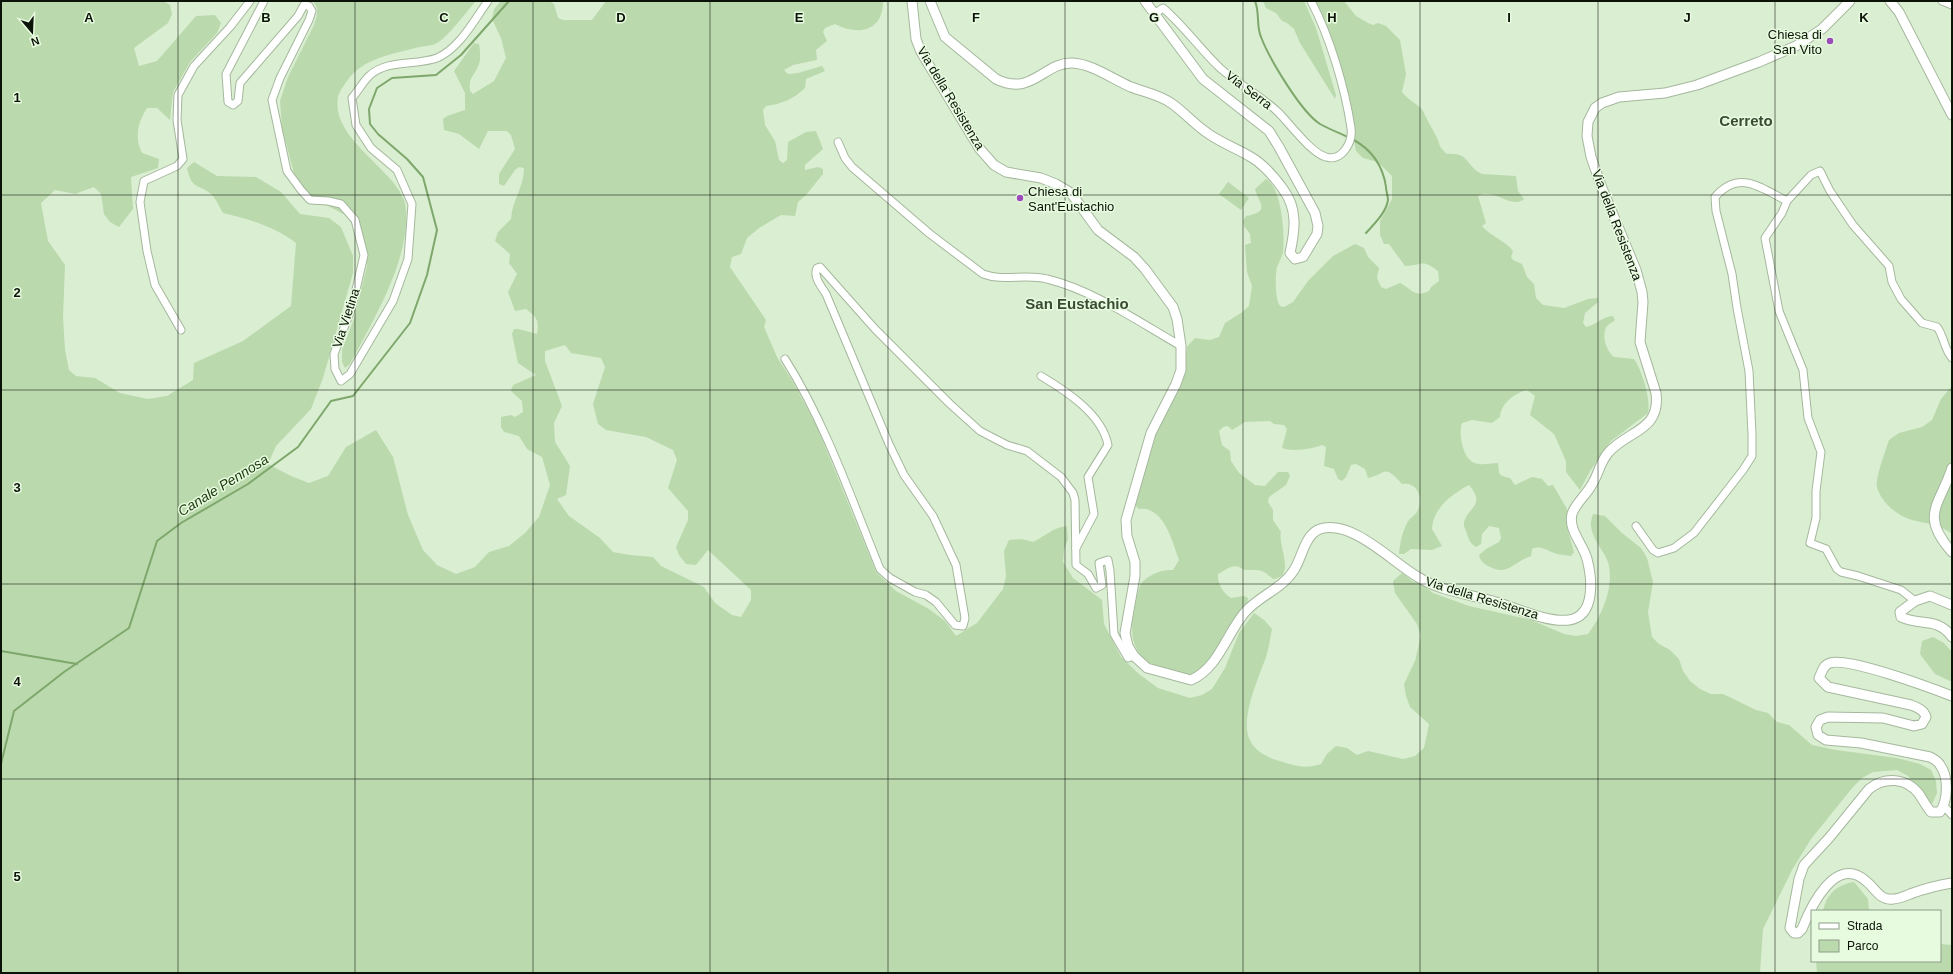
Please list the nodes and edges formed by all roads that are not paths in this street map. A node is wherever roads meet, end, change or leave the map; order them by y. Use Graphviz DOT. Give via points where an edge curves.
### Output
graph roads {
  1 [pos="250,1"];
  2 [pos="264,1"];
  3 [pos="488,1"];
  4 [pos="912,1"];
  5 [pos="930,1"];
  6 [pos="1144,1"];
  7 [pos="1311,1"];
  8 [pos="1849,1"];
  9 [pos="1890,1"];
  10 [pos="1942,1"];
  11 [pos="1952,5"];
  12 [pos="1154,14"];
  13 [pos="1952,115"];
  14 [pos="838,142"];
  15 [pos="1786,201"];
  16 [pos="181,330"];
  17 [pos="1181,346"];
  18 [pos="1952,358"];
  19 [pos="785,359"];
  20 [pos="1041,376"];
  21 [pos="1952,468"];
  22 [pos="1636,526"];
  23 [pos="1074,550"];
  24 [pos="1952,552"];
  25 [pos="1915,601"];
  26 [pos="1952,605"];
  27 [pos="1952,637"];
  28 [pos="1134,656"];
  29 [pos="1952,696"];
  30 [pos="1944,806"];
  31 [pos="1952,815"];
  32 [pos="1952,883"];
  1 -- 16 [label="street" via="194,66 178,95 177,120 183,159 177,166 144,181 140,202 147,251 156,285"];
  2 -- 3 [label="street, Via Vietina" via="226,74 228,102 233,105 238,101 240,83 304,6 308,6 312,11 309,20 272,100 287,171 310,200 341,204 355,220 364,255 352,307 334,354 335,369 341,381 350,374 393,301 408,259 412,204 397,170 371,148 356,125 352,98 370,75 393,64 417,63 438,57 455,46"];
  4 -- 17 [label="street, Via della Resistenza" via="916,39 921,52 979,148 1006,172 1041,178 1071,193 1098,230 1134,257 1166,297 1177,319"];
  5 -- 12 [label="street, Via della Resistenza" via="945,37 996,79 1019,84 1063,64 1086,64 1170,102 1206,132 1252,157 1284,189 1294,213 1295,226 1290,253 1295,259 1304,257 1317,234 1318,226 1315,213 1279,147 1269,131 1203,79"];
  6 -- 12 [label="street, Via della Resistenza"];
  7 -- 12 [label="street, Via Serra" via="1322,24 1342,83 1352,133 1348,147 1342,154 1333,158 1326,158 1317,153 1270,104 1221,68 1163,8"];
  8 -- 28 [label="street, Via della Resistenza" via="1822,29 1796,46 1697,85 1665,93 1619,97 1602,103 1595,108 1588,122 1586,136 1591,157 1636,270 1642,292 1640,342 1657,402 1649,424 1620,442 1608,453 1592,485 1573,512 1573,529 1586,558 1591,579 1589,601 1585,610 1569,620 1552,620 1448,590 1419,578 1366,541 1342,529 1331,527 1318,530 1310,536 1292,573 1246,612 1234,626 1214,661 1196,678 1191,680 1147,668"];
  9 -- 13 [label="street" via="1899,12"];
  10 -- 11 [label="street"];
  14 -- 17 [label="street" via="852,167 925,230 983,274 991,277 1045,278 1070,285"];
  15 -- 18 [label="street" via="1811,175 1820,171 1853,225 1889,266 1892,282 1901,299 1922,323 1937,327"];
  15 -- 22 [label="street" via="1749,182 1737,183 1722,189 1715,197 1749,371 1752,456 1694,533 1674,548 1658,553"];
  15 -- 25 [label="street" via="1782,213 1766,238 1779,311 1803,370 1808,418 1820,452 1816,518 1810,543 1826,549 1841,572 1901,590"];
  17 -- 28 [label="street, Via della Resistenza" via="1181,370 1151,433 1126,520 1135,576 1125,632 1128,646"];
  19 -- 23 [label="street" via="803,387 820,423 880,569 890,578 936,602 955,625 963,626 965,618 956,565 933,516 904,475 889,444 826,294 816,278 817,268 820,267 875,329 980,431 1007,445 1026,451 1061,477 1075,500"];
  20 -- 23 [label="street" via="1070,393 1100,424 1108,445 1088,477 1094,514"];
  21 -- 24 [label="street" via="1935,506 1935,523"];
  23 -- 28 [label="street" via="1076,565 1088,574 1096,588 1102,585 1098,563 1108,560 1114,634 1128,658"];
  25 -- 26 [label="street" via="1930,596"];
  25 -- 27 [label="street" via="1900,612 1901,617 1910,621 1935,624 1946,629"];
  29 -- 30 [label="street" via="1911,681 1836,662 1824,666 1819,678 1828,687 1911,705 1924,713 1926,718 1922,724 1914,726 1883,718 1828,717 1820,720 1816,727 1818,734 1826,740 1861,743 1930,757 1939,763 1944,771"];
  30 -- 31 [label="street"];
  30 -- 32 [label="street" via="1940,812 1931,812 1907,783 1887,780 1875,784 1804,865 1790,928 1794,933 1798,933 1817,896 1832,880 1843,875 1858,875 1882,897 1892,900 1937,885"];
}
